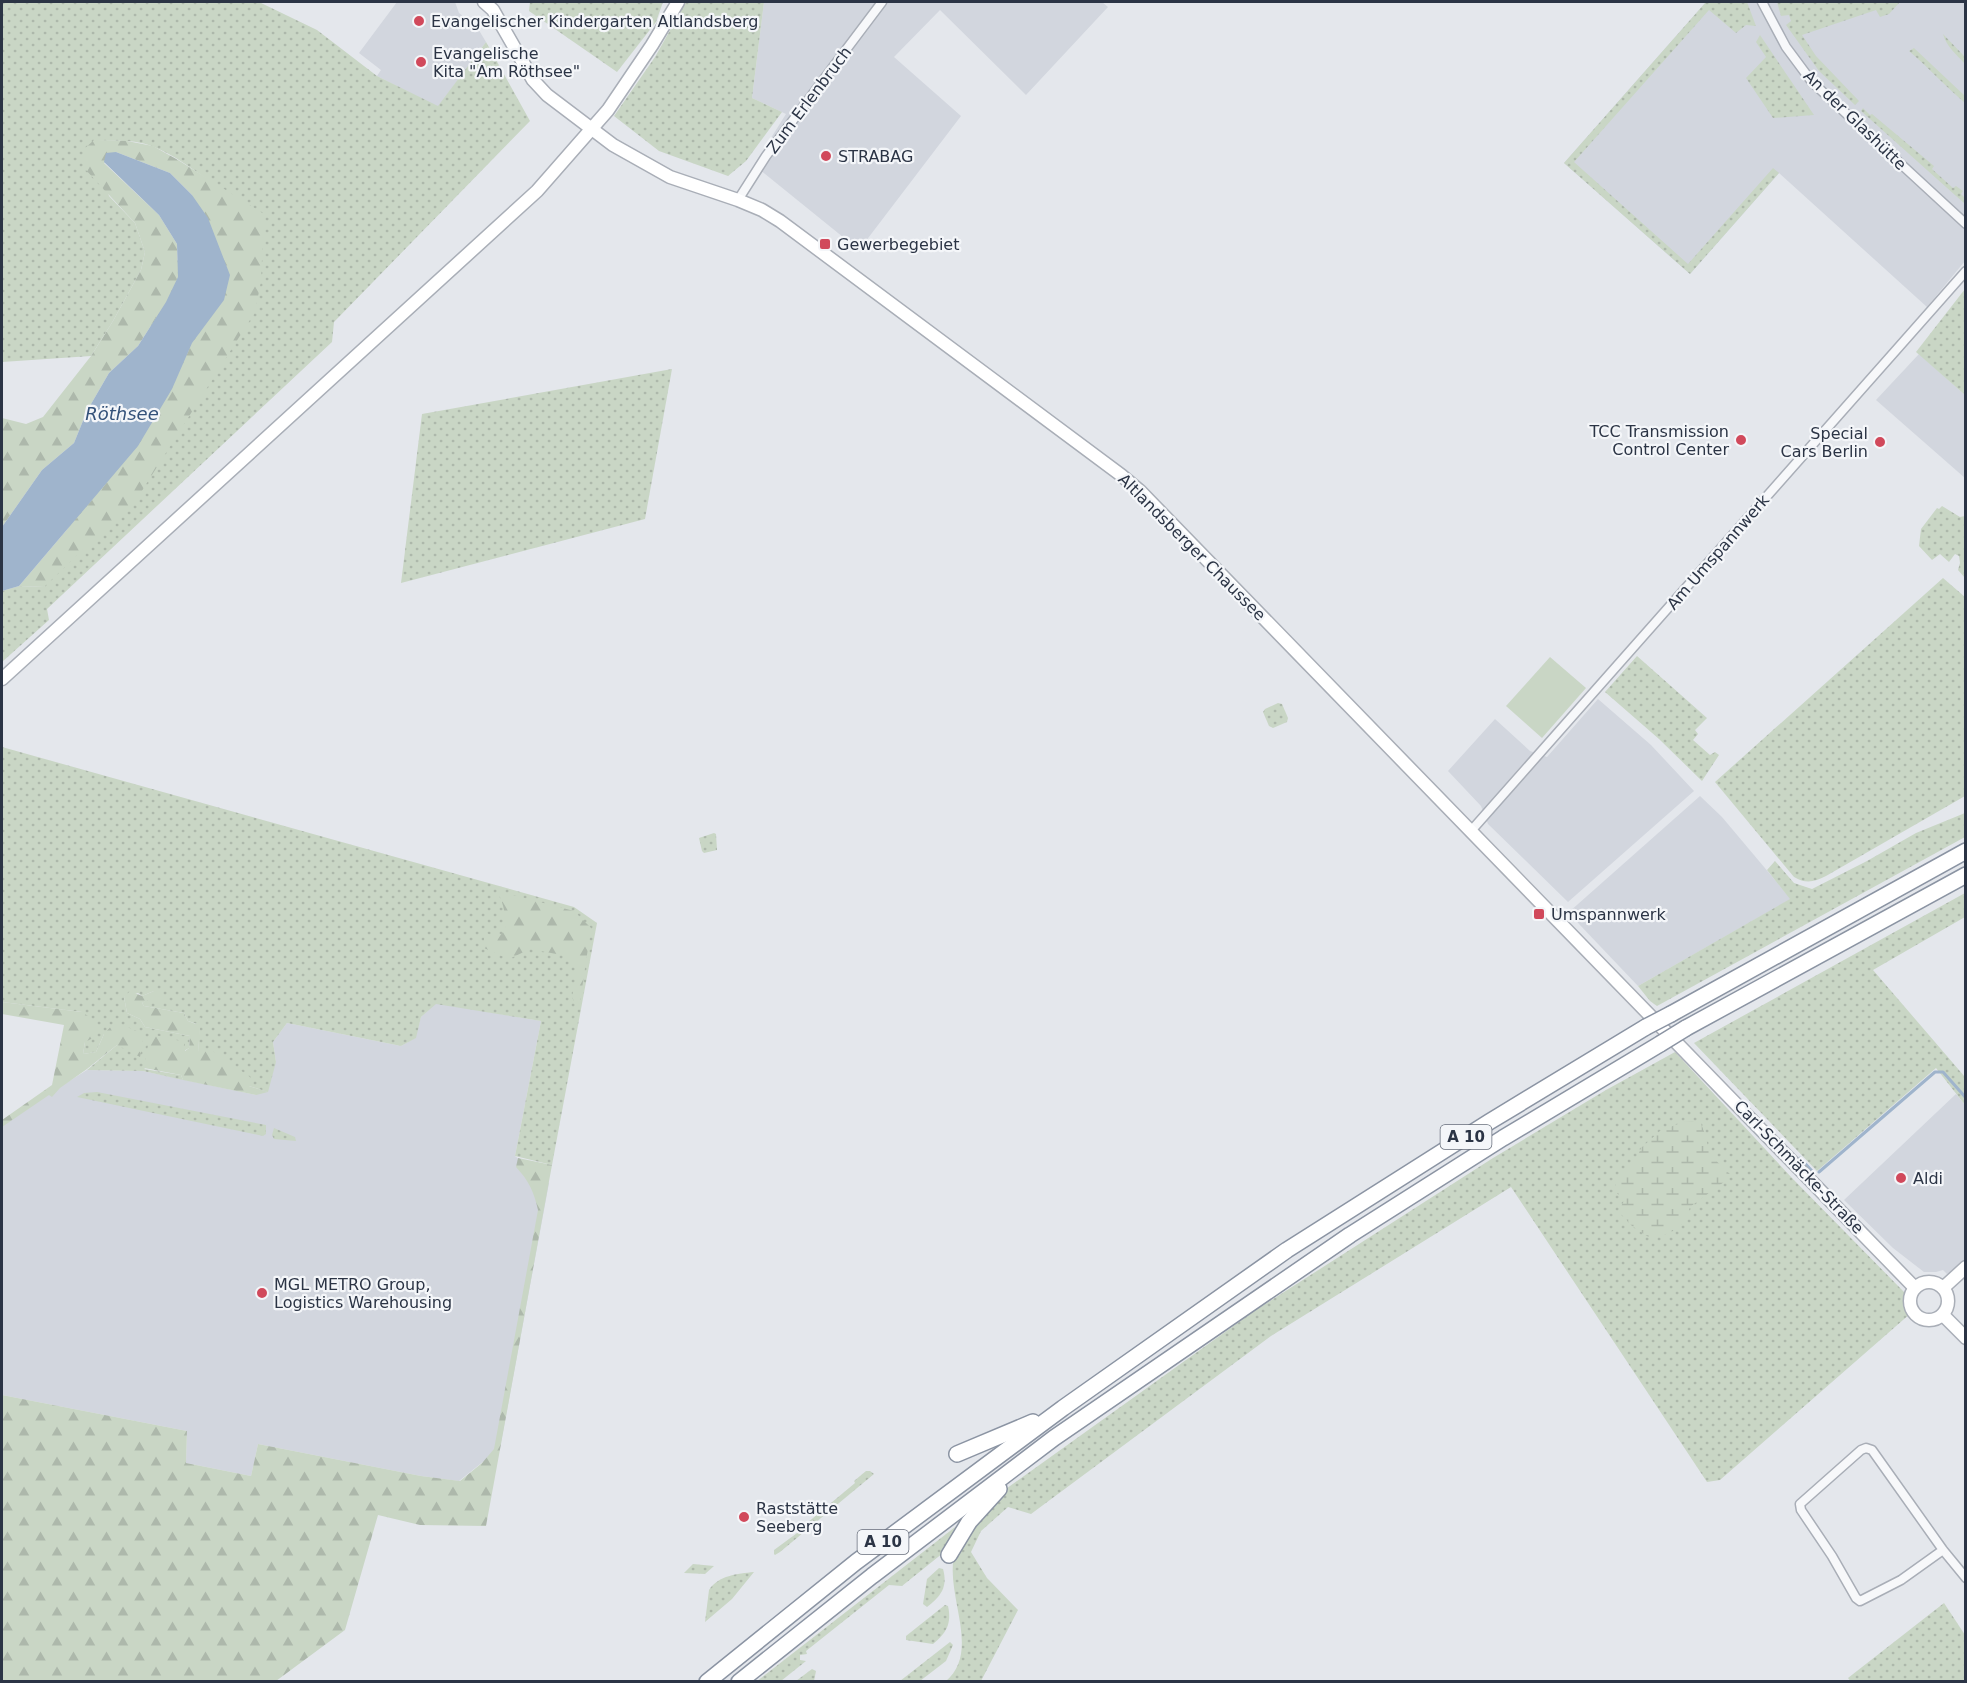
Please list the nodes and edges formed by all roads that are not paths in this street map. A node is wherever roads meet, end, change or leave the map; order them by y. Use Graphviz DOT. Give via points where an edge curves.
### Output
graph roads {
  1 [pos="484,2"];
  2 [pos="678,2"];
  3 [pos="882,2"];
  4 [pos="1762,2"];
  5 [pos="592,129"];
  6 [pos="738,200"];
  7 [pos="1965,224"];
  8 [pos="1965,272"];
  9 [pos="2,679"];
  10 [pos="1470,832"];
  11 [pos="1965,851"];
  12 [pos="1965,875"];
  13 [pos="1682,1047"];
  14 [pos="1965,1267"];
  15 [pos="1915,1288"];
  16 [pos="1943,1288"];
  17 [pos="1943,1315"];
  18 [pos="1965,1338"];
  19 [pos="1063,1408"];
  20 [pos="957,1454"];
  21 [pos="1030,1456"];
  22 [pos="1943,1550"];
  23 [pos="949,1555"];
  24 [pos="1965,1578"];
  25 [pos="707,1682"];
  26 [pos="739,1682"];
  1 -- 5 [label="street, Altlandsberger Chaussee" via="493,10 533,80"];
  2 -- 5 [label="street"];
  3 -- 6 [label="street, Zum Erlenbruch" via="766,156"];
  4 -- 7 [label="street, An der Glashütte" via="1786,47 1812,82"];
  5 -- 6 [label="street, Altlandsberger Chaussee" via="670,177"];
  5 -- 9 [label="street" via="537,191 478,246"];
  6 -- 10 [label="street, Altlandsberger Chaussee" via="799,234 1121,475 1157,507"];
  8 -- 10 [label="street, Am Umspannwerk"];
  10 -- 13 [label="street, Altlandsberger Chaussee"];
  11 -- 19 [label="highway, A 10, bridge" via="1646,1027 1490,1122 1287,1250"];
  12 -- 21 [label="highway, A 10, bridge" via="1686,1028 1503,1138 1350,1235"];
  13 -- 15 [label="street, Carl-Schmäcke-Straße"];
  14 -- 16 [label="street"];
  15 -- 16 [label="street" via="1930,1282"];
  15 -- 17 [label="street" via="1910,1307 1917,1317 1927,1321"];
  16 -- 17 [label="street" via="1948,1304"];
  17 -- 18 [label="street"];
  19 -- 20 [label="highway"];
  19 -- 25 [label="highway, A 10" via="856,1562"];
  21 -- 23 [label="highway" via="976,1512"];
  21 -- 26 [label="highway, A 10"];
  22 -- 22 [label="street" via="1901,1580 1860,1601 1800,1510 1800,1504 1861,1450 1872,1450"];
  22 -- 24 [label="street"];
}
